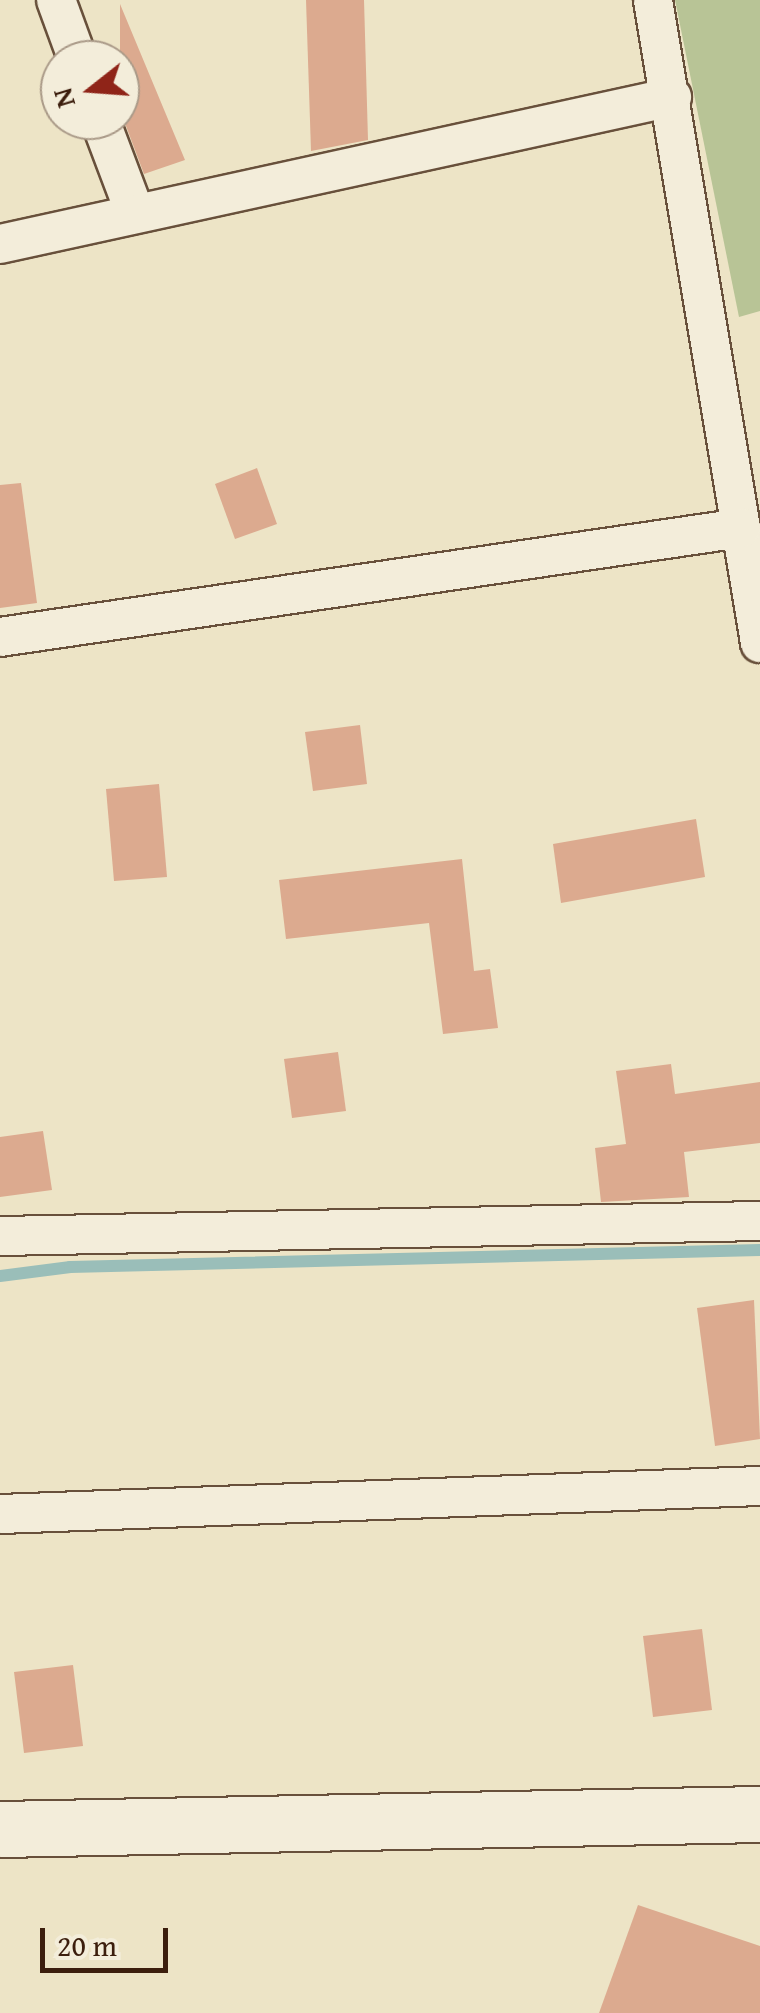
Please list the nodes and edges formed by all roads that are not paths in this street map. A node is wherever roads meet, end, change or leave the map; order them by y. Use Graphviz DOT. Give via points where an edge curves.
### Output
graph roads {
  1 [pos="56,0"];
  2 [pos="653,0"];
  3 [pos="71,40"];
  4 [pos="672,97"];
  5 [pos="108,140"];
  6 [pos="135,213"];
  7 [pos="0,244"];
  8 [pos="742,528"];
  9 [pos="0,637"];
  10 [pos="760,644"];
  11 [pos="760,1221"];
  12 [pos="0,1236"];
  13 [pos="760,1486"];
  14 [pos="0,1514"];
  15 [pos="760,1814"];
  16 [pos="0,1829"];
  1 -- 3 [label="street"];
  2 -- 4 [label="street"];
  4 -- 6 [label="street"];
  4 -- 8 [label="street"];
  5 -- 6 [label="street"];
  6 -- 7 [label="street"];
  8 -- 9 [label="street"];
  8 -- 10 [label="street"];
  11 -- 12 [label="street"];
  13 -- 14 [label="street"];
  15 -- 16 [label="street"];
}
